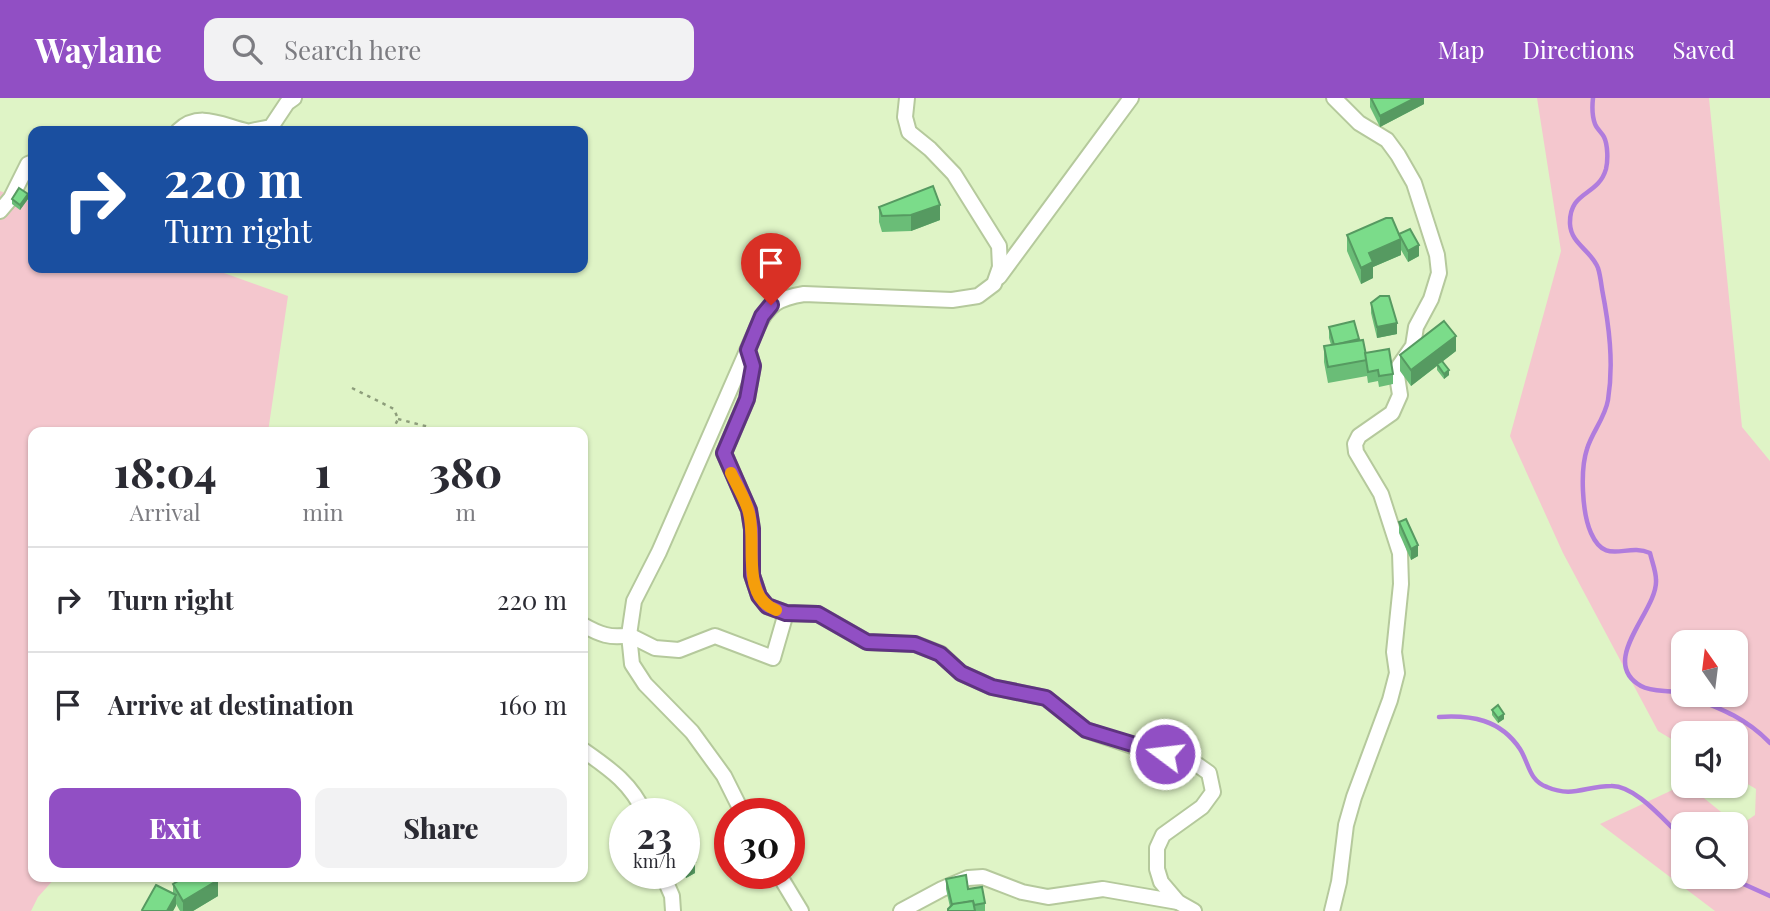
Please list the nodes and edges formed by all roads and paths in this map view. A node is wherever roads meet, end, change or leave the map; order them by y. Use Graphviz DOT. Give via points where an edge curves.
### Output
graph roads {
  1 [pos="294,98"];
  2 [pos="907,98"];
  3 [pos="1131,98"];
  4 [pos="1335,98"];
  5 [pos="183,126"];
  6 [pos="229,126"];
  7 [pos="272,126"];
  8 [pos="28,164"];
  9 [pos="0,211"];
  10 [pos="994,284"];
  11 [pos="748,350"];
  12 [pos="352,388"];
  13 [pos="398,419"];
  14 [pos="394,427"];
  15 [pos="429,427"];
  16 [pos="786,613"];
  17 [pos="588,628"];
  18 [pos="629,635"];
  19 [pos="588,754"];
  20 [pos="638,798"];
  21 [pos="735,798"];
  22 [pos="669,889"];
  23 [pos="788,889"];
  24 [pos="1178,902"];
  25 [pos="673,911"];
  26 [pos="801,911"];
  27 [pos="901,911"];
  28 [pos="1194,911"];
  29 [pos="1332,911"];
  1 -- 7 [label="street"];
  2 -- 10 [label="street" via="909,132 954,174 999,246 1000,267"];
  3 -- 10 [label="street"];
  4 -- 29 [label="street" via="1359,123 1387,140 1398,155 1418,194 1438,273 1413,346 1398,366 1400,395 1392,413 1359,436 1355,444 1381,494 1400,553 1394,652 1397,673 1346,825"];
  5 -- 6 [label="street" via="189,121 209,121"];
  8 -- 9 [label="street"];
  10 -- 11 [label="street" via="978,296 953,300 824,294 785,297 762,316"];
  11 -- 16 [label="street" via="753,366 747,399 724,453 749,510 752,575 759,596 767,606"];
  11 -- 18 [label="street" via="635,601"];
  12 -- 13 [label="path" via="394,409"];
  13 -- 14 [label="path"];
  13 -- 15 [label="path"];
  16 -- 18 [label="street" via="773,658 715,636 679,650 655,648"];
  16 -- 24 [label="street" via="818,614 867,642 915,644 992,687 1046,698 1086,730 1192,761 1209,773 1213,792 1202,807 1163,835 1157,848 1161,882"];
  17 -- 18 [label="street" via="604,636"];
  18 -- 21 [label="street" via="632,664 645,684 692,732"];
  19 -- 20 [label="street" via="614,772"];
  22 -- 25 [label="street"];
  23 -- 26 [label="street"];
  24 -- 27 [label="street" via="1103,889 1048,897 983,877 942,888"];
  24 -- 28 [label="street"];
}
